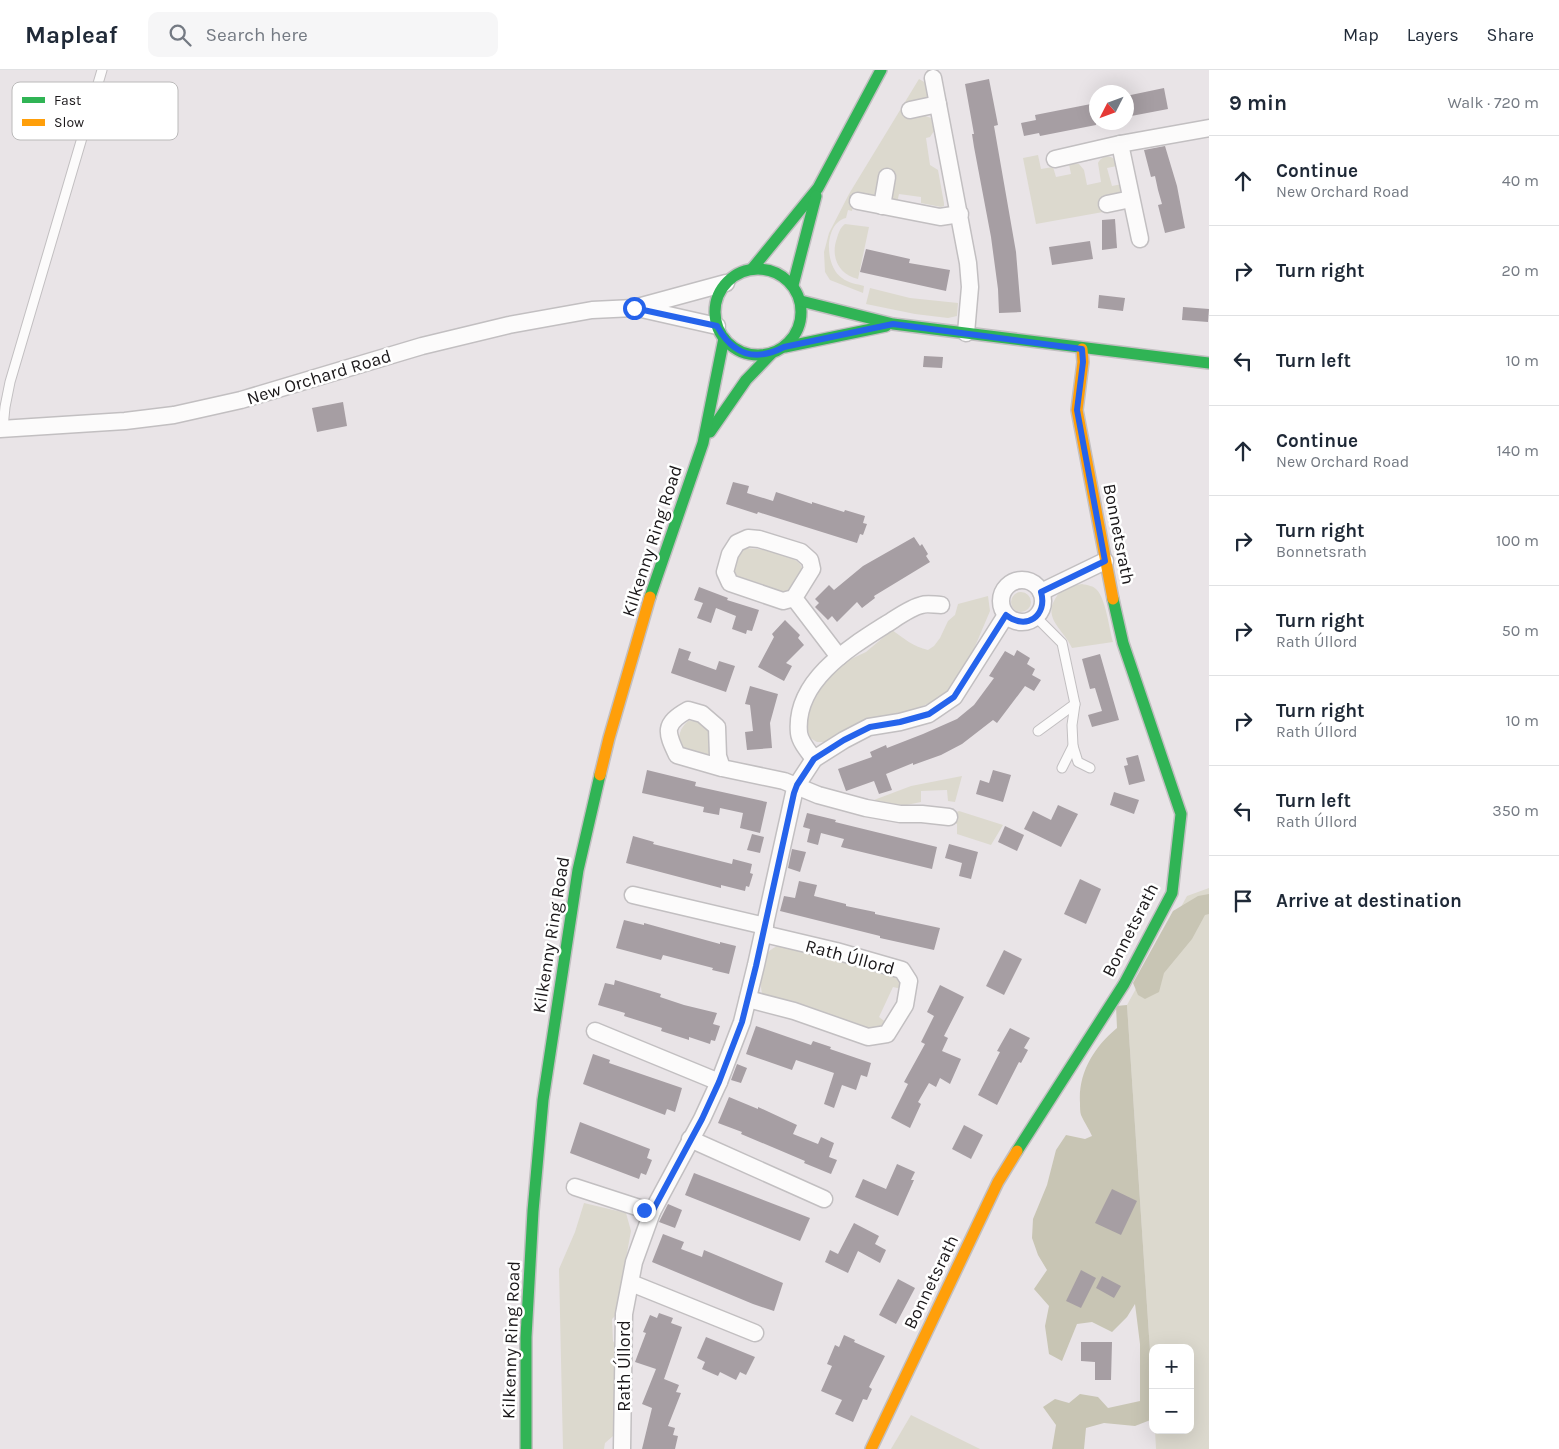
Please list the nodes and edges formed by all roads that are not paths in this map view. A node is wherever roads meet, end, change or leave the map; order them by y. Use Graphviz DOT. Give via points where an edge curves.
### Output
graph roads {
  1 [pos="881,70"];
  2 [pos="933,78"];
  3 [pos="938,104"];
  4 [pos="910,110"];
  5 [pos="1209,128"];
  6 [pos="82,140"];
  7 [pos="1120,144"];
  8 [pos="1055,159"];
  9 [pos="887,177"];
  10 [pos="818,188"];
  11 [pos="1131,199"];
  12 [pos="858,201"];
  13 [pos="1107,204"];
  14 [pos="882,206"];
  15 [pos="960,214"];
  16 [pos="1140,239"];
  17 [pos="752,269"];
  18 [pos="726,283"];
  19 [pos="793,285"];
  20 [pos="801,301"];
  21 [pos="634,308"];
  22 [pos="893,324"];
  23 [pos="720,332"];
  24 [pos="966,333"];
  25 [pos="784,347"];
  26 [pos="1082,349"];
  27 [pos="772,353"];
  28 [pos="1209,363"];
  29 [pos="1,428"];
  30 [pos="703,443"];
  31 [pos="1105,561"];
  32 [pos="1041,592"];
  33 [pos="794,598"];
  34 [pos="941,605"];
  35 [pos="1006,615"];
  36 [pos="1036,617"];
  37 [pos="839,657"];
  38 [pos="1075,704"];
  39 [pos="1038,731"];
  40 [pos="1072,746"];
  41 [pos="814,759"];
  42 [pos="722,768"];
  43 [pos="1062,768"];
  44 [pos="1090,768"];
  45 [pos="797,785"];
  46 [pos="949,817"];
  47 [pos="633,895"];
  48 [pos="764,930"];
  49 [pos="748,1000"];
  50 [pos="595,1031"];
  51 [pos="719,1082"];
  52 [pos="690,1139"];
  53 [pos="575,1187"];
  54 [pos="824,1199"];
  55 [pos="652,1212"];
  56 [pos="631,1283"];
  57 [pos="755,1333"];
  58 [pos="526,1449"];
  59 [pos="622,1449"];
  60 [pos="871,1449"];
  1 -- 10 [label="main road"];
  2 -- 3 [label="street"];
  3 -- 4 [label="street"];
  3 -- 15 [label="street"];
  5 -- 7 [label="street"];
  6 -- 29 [label="lane" via="10,382"];
  7 -- 8 [label="street"];
  7 -- 11 [label="street"];
  9 -- 14 [label="street"];
  10 -- 17 [label="main road"];
  10 -- 19 [label="main road"];
  11 -- 13 [label="street"];
  11 -- 16 [label="street"];
  12 -- 14 [label="street"];
  14 -- 15 [label="street" via="940,217"];
  15 -- 24 [label="street" via="970,287"];
  17 -- 18 [label="main road" via="739,273"];
  17 -- 19 [label="main road" via="780,274"];
  18 -- 21 [label="street, New Orchard Road"];
  18 -- 23 [label="main road" via="715,308"];
  19 -- 20 [label="main road"];
  20 -- 22 [label="main road"];
  20 -- 25 [label="main road" via="802,317 797,332"];
  21 -- 23 [label="street, New Orchard Road"];
  21 -- 29 [label="street, New Orchard Road" via="592,310 509,325 394,354 241,400 174,415"];
  22 -- 24 [label="main road"];
  22 -- 25 [label="main road"];
  23 -- 27 [label="main road" via="739,351 755,355"];
  23 -- 30 [label="main road, Kilkenny Ring Road"];
  24 -- 26 [label="main road"];
  25 -- 27 [label="main road"];
  26 -- 28 [label="main road"];
  26 -- 31 [label="main road, Bonnetsrath" via="1077,410"];
  27 -- 30 [label="main road, Kilkenny Ring Road" via="742,384"];
  30 -- 58 [label="main road, Kilkenny Ring Road" via="651,594 610,738 578,870 543,1100 533,1211 526,1337"];
  31 -- 32 [label="street"];
  31 -- 60 [label="main road, Bonnetsrath" via="1123,643 1181,814 1172,893 1124,984 998,1182"];
  32 -- 35 [label="street" via="1024,579 1010,583 1004,588 1000,602"];
  32 -- 36 [label="street" via="1043,605"];
  33 -- 33 [label="street" via="782,601 730,583 724,572 737,543 748,538 759,539 801,552 810,560 812,569"];
  33 -- 37 [label="street"];
  34 -- 37 [label="street" via="922,605 871,634"];
  35 -- 36 [label="street" via="1011,620 1024,622"];
  35 -- 41 [label="street, Rath Úllord" via="954,697 929,714 870,727"];
  36 -- 38 [label="lane" via="1062,643"];
  37 -- 41 [label="street" via="809,689 799,715 799,735"];
  38 -- 39 [label="lane"];
  38 -- 40 [label="lane"];
  40 -- 43 [label="lane"];
  40 -- 44 [label="lane" via="1078,762"];
  41 -- 45 [label="street, Rath Úllord"];
  42 -- 45 [label="street"];
  45 -- 46 [label="street" via="818,795 866,808"];
  45 -- 48 [label="street, Rath Úllord"];
  47 -- 48 [label="street, Rath Úllord"];
  48 -- 49 [label="street, Rath Úllord"];
  48 -- 49 [label="street, Rath Úllord" via="902,970 909,981 905,1005 886,1034 868,1037 794,1011"];
  49 -- 51 [label="street, Rath Úllord"];
  50 -- 51 [label="street"];
  51 -- 52 [label="street, Rath Úllord"];
  52 -- 54 [label="street"];
  52 -- 55 [label="street, Rath Úllord"];
  53 -- 55 [label="street"];
  55 -- 56 [label="street, Rath Úllord" via="634,1262"];
  56 -- 57 [label="street"];
  56 -- 59 [label="street, Rath Úllord" via="624,1314"];
}
